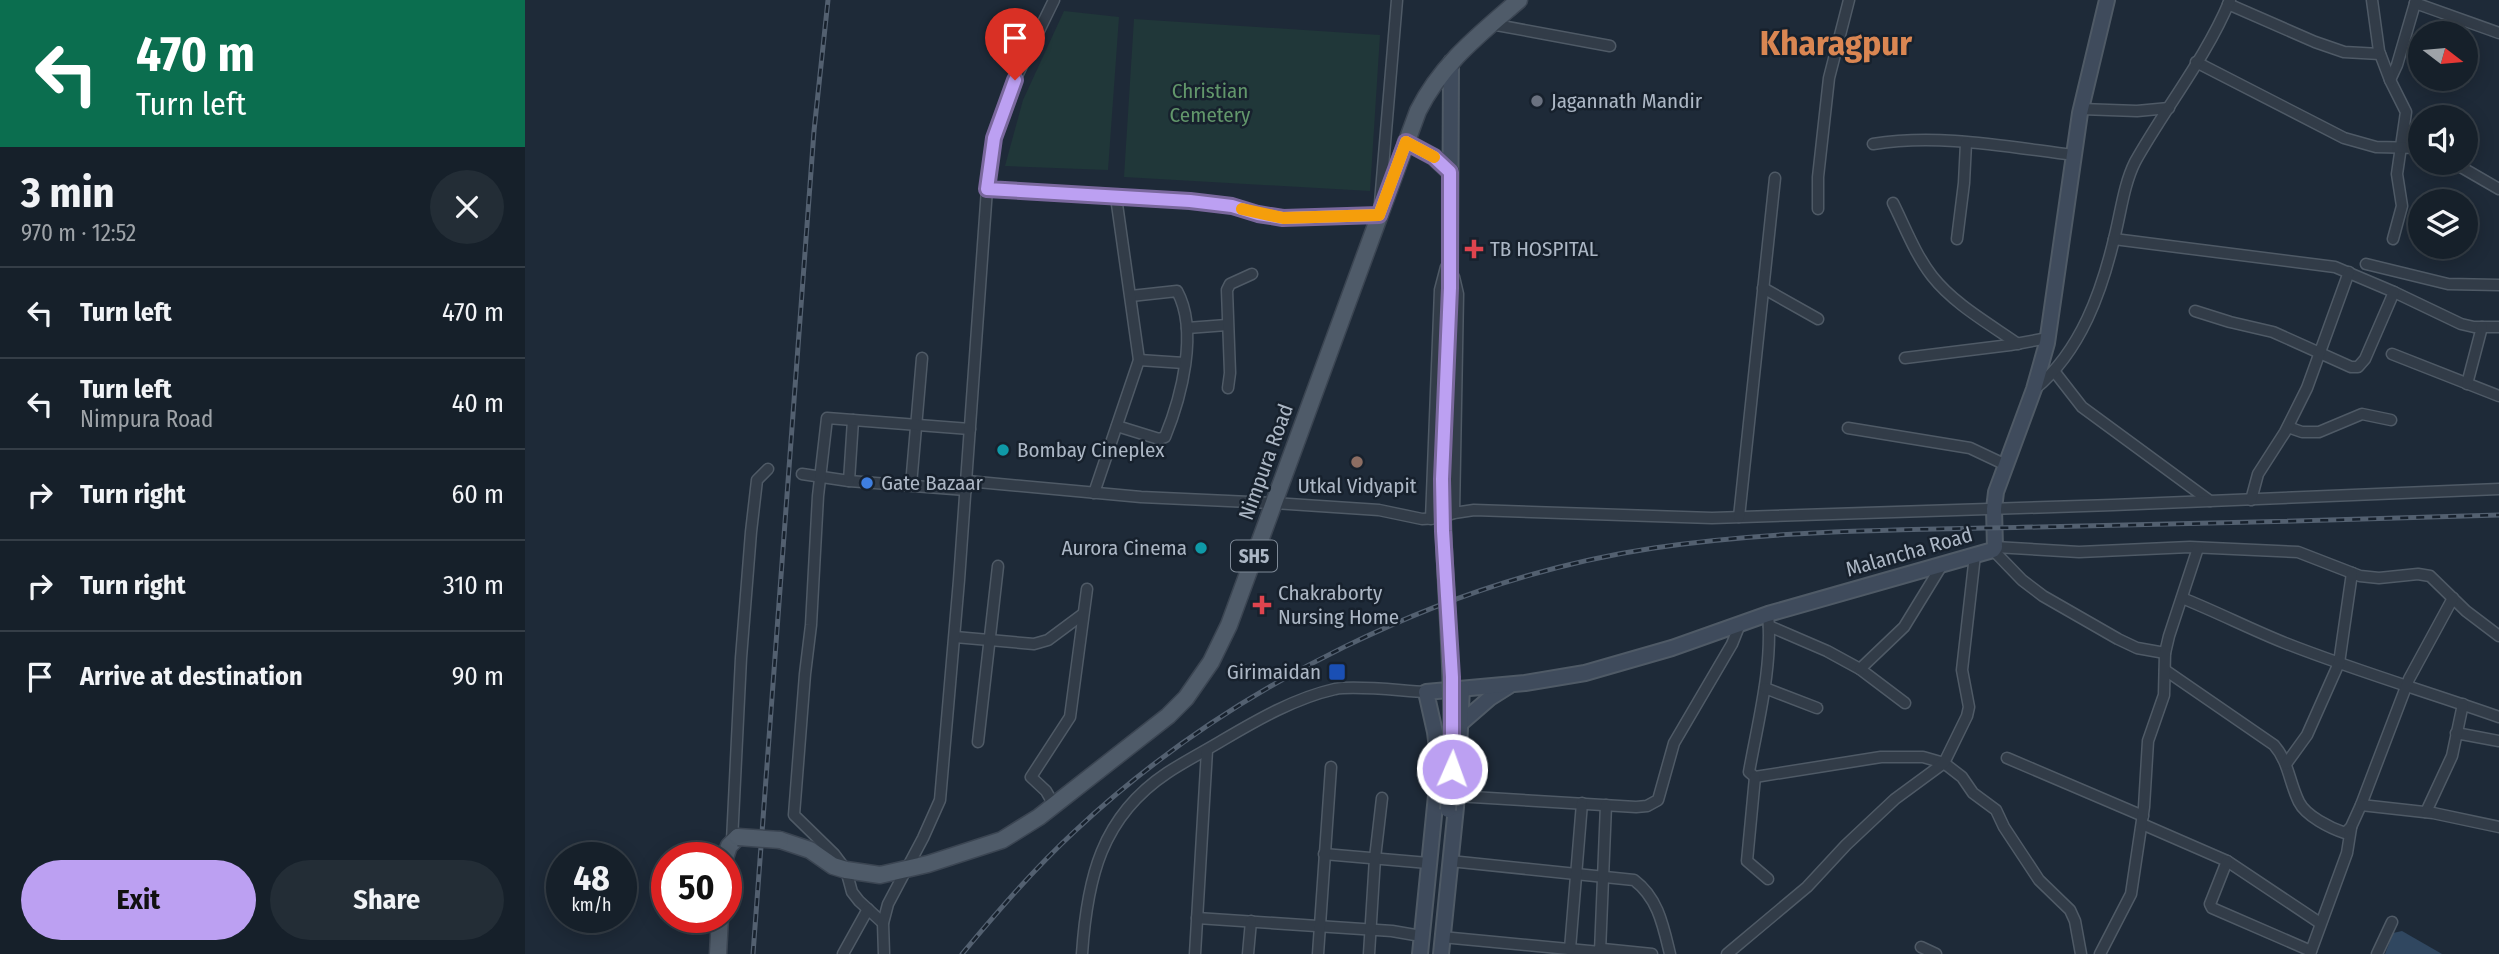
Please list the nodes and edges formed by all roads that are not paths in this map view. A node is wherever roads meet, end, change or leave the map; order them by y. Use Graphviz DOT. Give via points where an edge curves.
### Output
graph roads {
  1 [pos="1054,0"];
  2 [pos="1397,0"];
  3 [pos="1519,0"];
  4 [pos="1849,0"];
  5 [pos="2107,0"];
  6 [pos="2372,0"];
  7 [pos="2229,2"];
  8 [pos="2416,2"];
  9 [pos="1491,24"];
  10 [pos="2498,29"];
  11 [pos="1610,46"];
  12 [pos="2380,54"];
  13 [pos="1451,62"];
  14 [pos="2196,62"];
  15 [pos="2390,80"];
  16 [pos="2169,108"];
  17 [pos="2081,109"];
  18 [pos="1406,142"];
  19 [pos="1966,143"];
  20 [pos="1873,144"];
  21 [pos="2401,146"];
  22 [pos="2408,147"];
  23 [pos="2074,155"];
  24 [pos="1450,172"];
  25 [pos="2475,175"];
  26 [pos="1775,178"];
  27 [pos="987,189"];
  28 [pos="2499,189"];
  29 [pos="1116,197"];
  30 [pos="1893,203"];
  31 [pos="1818,209"];
  32 [pos="1379,215"];
  33 [pos="1957,239"];
  34 [pos="2114,239"];
  35 [pos="2393,239"];
  36 [pos="1450,253"];
  37 [pos="2366,264"];
  38 [pos="2349,272"];
  39 [pos="1252,274"];
  40 [pos="2499,285"];
  41 [pos="1763,288"];
  42 [pos="2394,292"];
  43 [pos="1131,296"];
  44 [pos="2195,311"];
  45 [pos="1818,319"];
  46 [pos="1227,325"];
  47 [pos="2482,327"];
  48 [pos="2499,327"];
  49 [pos="1187,328"];
  50 [pos="2048,338"];
  51 [pos="2018,344"];
  52 [pos="2318,353"];
  53 [pos="2392,354"];
  54 [pos="922,358"];
  55 [pos="1905,358"];
  56 [pos="1139,360"];
  57 [pos="1184,363"];
  58 [pos="2054,371"];
  59 [pos="2467,384"];
  60 [pos="1228,388"];
  61 [pos="2034,389"];
  62 [pos="2499,396"];
  63 [pos="853,420"];
  64 [pos="2391,420"];
  65 [pos="915,425"];
  66 [pos="1117,426"];
  67 [pos="2288,427"];
  68 [pos="1848,428"];
  69 [pos="970,429"];
  70 [pos="2006,466"];
  71 [pos="768,469"];
  72 [pos="802,474"];
  73 [pos="820,478"];
  74 [pos="849,481"];
  75 [pos="911,485"];
  76 [pos="966,485"];
  77 [pos="2499,489"];
  78 [pos="1094,493"];
  79 [pos="2251,500"];
  80 [pos="2210,501"];
  81 [pos="1274,503"];
  82 [pos="1994,509"];
  83 [pos="1454,513"];
  84 [pos="1739,517"];
  85 [pos="1431,519"];
  86 [pos="2198,548"];
  87 [pos="1994,549"];
  88 [pos="1975,555"];
  89 [pos="1942,565"];
  90 [pos="998,566"];
  91 [pos="2352,573"];
  92 [pos="1087,589"];
  93 [pos="2182,598"];
  94 [pos="2453,598"];
  95 [pos="1083,614"];
  96 [pos="1769,620"];
  97 [pos="1740,624"];
  98 [pos="2499,636"];
  99 [pos="955,637"];
  100 [pos="989,640"];
  101 [pos="2165,653"];
  102 [pos="2339,663"];
  103 [pos="1860,669"];
  104 [pos="2165,670"];
  105 [pos="1510,685"];
  106 [pos="2406,687"];
  107 [pos="1765,688"];
  108 [pos="1462,689"];
  109 [pos="1426,692"];
  110 [pos="1905,703"];
  111 [pos="2463,704"];
  112 [pos="1817,708"];
  113 [pos="2499,717"];
  114 [pos="1461,724"];
  115 [pos="2456,733"];
  116 [pos="978,741"];
  117 [pos="2499,741"];
  118 [pos="1207,750"];
  119 [pos="2007,758"];
  120 [pos="1944,763"];
  121 [pos="2287,764"];
  122 [pos="1331,767"];
  123 [pos="1755,777"];
  124 [pos="1456,796"];
  125 [pos="1382,798"];
  126 [pos="1582,803"];
  127 [pos="1607,805"];
  128 [pos="2361,805"];
  129 [pos="1054,806"];
  130 [pos="2426,812"];
  131 [pos="2142,820"];
  132 [pos="2351,827"];
  133 [pos="2499,827"];
  134 [pos="735,839"];
  135 [pos="733,842"];
  136 [pos="1324,854"];
  137 [pos="1375,858"];
  138 [pos="1450,861"];
  139 [pos="2227,861"];
  140 [pos="1427,863"];
  141 [pos="846,870"];
  142 [pos="905,871"];
  143 [pos="1577,872"];
  144 [pos="1602,875"];
  145 [pos="1768,879"];
  146 [pos="868,909"];
  147 [pos="1197,918"];
  148 [pos="1251,922"];
  149 [pos="2392,922"];
  150 [pos="883,923"];
  151 [pos="2321,923"];
  152 [pos="1319,926"];
  153 [pos="1370,930"];
  154 [pos="719,933"];
  155 [pos="1421,936"];
  156 [pos="1442,937"];
  157 [pos="1921,947"];
  158 [pos="1570,949"];
  159 [pos="2310,952"];
  160 [pos="1599,953"];
  161 [pos="1629,953"];
  162 [pos="718,954"];
  163 [pos="843,954"];
  164 [pos="884,954"];
  165 [pos="1083,954"];
  166 [pos="1195,954"];
  167 [pos="1248,954"];
  168 [pos="1318,954"];
  169 [pos="1369,954"];
  170 [pos="1420,954"];
  171 [pos="1434,954"];
  172 [pos="1441,954"];
  173 [pos="1652,954"];
  174 [pos="1669,954"];
  175 [pos="1727,954"];
  176 [pos="1936,954"];
  177 [pos="2081,954"];
  178 [pos="2100,954"];
  179 [pos="2377,954"];
  1 -- 27 [label="street" via="1015,80 994,138"];
  2 -- 32 [label="street"];
  3 -- 9 [label="main road, Nimpura Road / SH5"];
  4 -- 31 [label="street" via="1829,78"];
  5 -- 17 [label="street, Malancha Road"];
  6 -- 12 [label="street"];
  7 -- 12 [label="street" via="2334,49"];
  7 -- 14 [label="street"];
  8 -- 10 [label="street"];
  8 -- 15 [label="street"];
  9 -- 11 [label="street"];
  9 -- 13 [label="main road, Nimpura Road / SH5"];
  12 -- 15 [label="street"];
  13 -- 18 [label="main road, Nimpura Road / SH5" via="1429,90"];
  13 -- 24 [label="street"];
  14 -- 16 [label="street"];
  14 -- 21 [label="street" via="2344,138 2376,147"];
  15 -- 21 [label="street" via="2406,112"];
  16 -- 17 [label="street"];
  16 -- 34 [label="street" via="2131,173"];
  17 -- 23 [label="street, Malancha Road"];
  18 -- 24 [label="main road"];
  18 -- 32 [label="main road, Nimpura Road / SH5"];
  19 -- 20 [label="street" via="1917,139"];
  19 -- 23 [label="street"];
  19 -- 33 [label="street"];
  21 -- 22 [label="street"];
  21 -- 35 [label="street" via="2397,174 2402,206"];
  23 -- 50 [label="street, Malancha Road"];
  24 -- 36 [label="street"];
  25 -- 28 [label="street"];
  26 -- 41 [label="street"];
  27 -- 29 [label="street"];
  27 -- 69 [label="street"];
  29 -- 32 [label="street" via="1232,206 1283,218"];
  29 -- 43 [label="street"];
  30 -- 51 [label="street" via="1933,277 1962,305"];
  32 -- 81 [label="main road, Nimpura Road / SH5"];
  34 -- 38 [label="street"];
  34 -- 58 [label="street" via="2103,282 2067,356"];
  36 -- 83 [label="street" via="1458,294"];
  36 -- 85 [label="street" via="1440,290"];
  36 -- 171 [label="street, bridge" via="1442,479 1453,719"];
  37 -- 40 [label="street" via="2448,284"];
  38 -- 42 [label="street"];
  38 -- 52 [label="street"];
  39 -- 46 [label="street" via="1227,290"];
  41 -- 45 [label="street"];
  41 -- 84 [label="street"];
  42 -- 47 [label="street" via="2461,324"];
  42 -- 52 [label="street" via="2362,364 2351,368"];
  43 -- 49 [label="street" via="1177,291"];
  43 -- 56 [label="street"];
  44 -- 52 [label="street" via="2273,332"];
  46 -- 49 [label="street"];
  46 -- 60 [label="street"];
  47 -- 48 [label="street"];
  47 -- 59 [label="street"];
  49 -- 57 [label="street"];
  50 -- 51 [label="street"];
  50 -- 61 [label="street, Malancha Road"];
  51 -- 55 [label="street"];
  52 -- 67 [label="street"];
  53 -- 59 [label="street"];
  54 -- 65 [label="street"];
  56 -- 57 [label="street"];
  56 -- 66 [label="street"];
  57 -- 66 [label="street" via="1177,404 1163,439"];
  58 -- 61 [label="street"];
  58 -- 80 [label="street" via="2082,407"];
  59 -- 62 [label="street"];
  61 -- 70 [label="street, Malancha Road"];
  63 -- 65 [label="street"];
  63 -- 73 [label="street" via="827,418"];
  63 -- 74 [label="street"];
  64 -- 67 [label="street" via="2362,414 2319,432"];
  65 -- 69 [label="street"];
  65 -- 75 [label="street"];
  66 -- 78 [label="street"];
  67 -- 79 [label="street" via="2258,474"];
  68 -- 70 [label="street" via="1970,448"];
  69 -- 76 [label="street"];
  70 -- 82 [label="street, Malancha Road"];
  71 -- 134 [label="street" via="757,480 751,532"];
  72 -- 73 [label="street"];
  73 -- 74 [label="street"];
  73 -- 141 [label="street" via="794,815"];
  74 -- 75 [label="street"];
  75 -- 76 [label="street"];
  76 -- 78 [label="street"];
  76 -- 99 [label="street"];
  77 -- 79 [label="street"];
  78 -- 81 [label="street"];
  79 -- 80 [label="street"];
  80 -- 82 [label="street"];
  81 -- 85 [label="street" via="1379,510"];
  81 -- 129 [label="main road, Nimpura Road / SH5" via="1229,625 1186,698"];
  82 -- 84 [label="street"];
  82 -- 87 [label="street, Malancha Road"];
  83 -- 84 [label="street"];
  83 -- 85 [label="street"];
  86 -- 87 [label="street"];
  86 -- 91 [label="street" via="2298,552"];
  86 -- 93 [label="street"];
  87 -- 88 [label="street, Malancha Road"];
  87 -- 101 [label="street" via="2032,588 2055,603 2137,648"];
  88 -- 89 [label="street, Malancha Road"];
  88 -- 120 [label="street" via="1962,670 1969,707"];
  89 -- 96 [label="street, Malancha Road"];
  89 -- 103 [label="street" via="1904,626"];
  90 -- 100 [label="street"];
  91 -- 94 [label="street" via="2379,578 2430,576"];
  91 -- 102 [label="street"];
  92 -- 95 [label="street"];
  93 -- 101 [label="street"];
  93 -- 102 [label="street"];
  94 -- 98 [label="street"];
  94 -- 106 [label="street"];
  95 -- 100 [label="street" via="1043,643"];
  95 -- 129 [label="street" via="1070,717 1031,777 1047,791"];
  96 -- 97 [label="street, Malancha Road"];
  96 -- 103 [label="street"];
  96 -- 107 [label="street"];
  97 -- 105 [label="street, Malancha Road" via="1585,673"];
  97 -- 127 [label="street" via="1674,743 1658,800 1647,806"];
  99 -- 100 [label="street"];
  99 -- 142 [label="street" via="940,800"];
  100 -- 116 [label="street"];
  101 -- 104 [label="street"];
  102 -- 106 [label="street"];
  102 -- 121 [label="street" via="2307,735"];
  103 -- 110 [label="street"];
  104 -- 121 [label="street" via="2274,746"];
  104 -- 131 [label="street" via="2164,695 2148,741"];
  105 -- 108 [label="street, Malancha Road"];
  105 -- 114 [label="street"];
  106 -- 111 [label="street"];
  106 -- 128 [label="street"];
  107 -- 112 [label="street"];
  107 -- 123 [label="street" via="1749,772"];
  108 -- 109 [label="street, Malancha Road"];
  108 -- 114 [label="street"];
  109 -- 118 [label="street" via="1337,689 1255,721"];
  109 -- 140 [label="street" via="1439,766"];
  111 -- 113 [label="street"];
  111 -- 115 [label="street"];
  114 -- 124 [label="street"];
  115 -- 117 [label="street"];
  115 -- 130 [label="street" via="2452,756"];
  118 -- 147 [label="street"];
  118 -- 165 [label="street" via="1166,774 1139,797 1109,835 1090,884"];
  119 -- 131 [label="street"];
  120 -- 123 [label="street" via="1923,757 1881,757"];
  120 -- 175 [label="street" via="1895,799 1807,887"];
  120 -- 177 [label="street" via="1996,810 2039,880 2070,910"];
  121 -- 132 [label="street" via="2304,809 2339,831 2345,833"];
  122 -- 136 [label="street"];
  123 -- 145 [label="street" via="1747,861"];
  124 -- 126 [label="street"];
  124 -- 138 [label="street"];
  125 -- 137 [label="street"];
  126 -- 127 [label="street"];
  126 -- 143 [label="street"];
  127 -- 144 [label="street"];
  128 -- 130 [label="street"];
  128 -- 132 [label="street"];
  129 -- 142 [label="main road, Nimpura Road / SH5" via="1002,840"];
  130 -- 133 [label="street"];
  131 -- 139 [label="street"];
  131 -- 178 [label="street" via="2131,894"];
  132 -- 151 [label="street" via="2347,853"];
  134 -- 135 [label="main road"];
  134 -- 141 [label="main road, Nimpura Road / SH5, bridge" via="780,840"];
  136 -- 137 [label="street"];
  136 -- 152 [label="street"];
  137 -- 140 [label="street"];
  137 -- 153 [label="street"];
  138 -- 143 [label="street"];
  138 -- 156 [label="street"];
  139 -- 151 [label="street"];
  139 -- 159 [label="street" via="2211,908"];
  140 -- 155 [label="street"];
  141 -- 142 [label="main road, Nimpura Road / SH5" via="880,875"];
  141 -- 146 [label="street" via="852,892"];
  142 -- 150 [label="street"];
  143 -- 144 [label="street"];
  143 -- 158 [label="street"];
  144 -- 160 [label="street"];
  144 -- 174 [label="street" via="1634,880 1642,886 1663,921"];
  146 -- 150 [label="street"];
  146 -- 163 [label="street"];
  147 -- 148 [label="street"];
  147 -- 166 [label="street"];
  148 -- 152 [label="street"];
  148 -- 167 [label="street"];
  149 -- 179 [label="street"];
  150 -- 164 [label="street"];
  151 -- 159 [label="street"];
  152 -- 153 [label="street"];
  152 -- 168 [label="street"];
  153 -- 155 [label="street"];
  153 -- 169 [label="street"];
  154 -- 162 [label="main road"];
  155 -- 170 [label="street"];
  156 -- 158 [label="street"];
  156 -- 172 [label="street"];
  157 -- 176 [label="street"];
  158 -- 160 [label="street"];
  160 -- 161 [label="street" via="1603,949"];
  161 -- 173 [label="street"];
}
